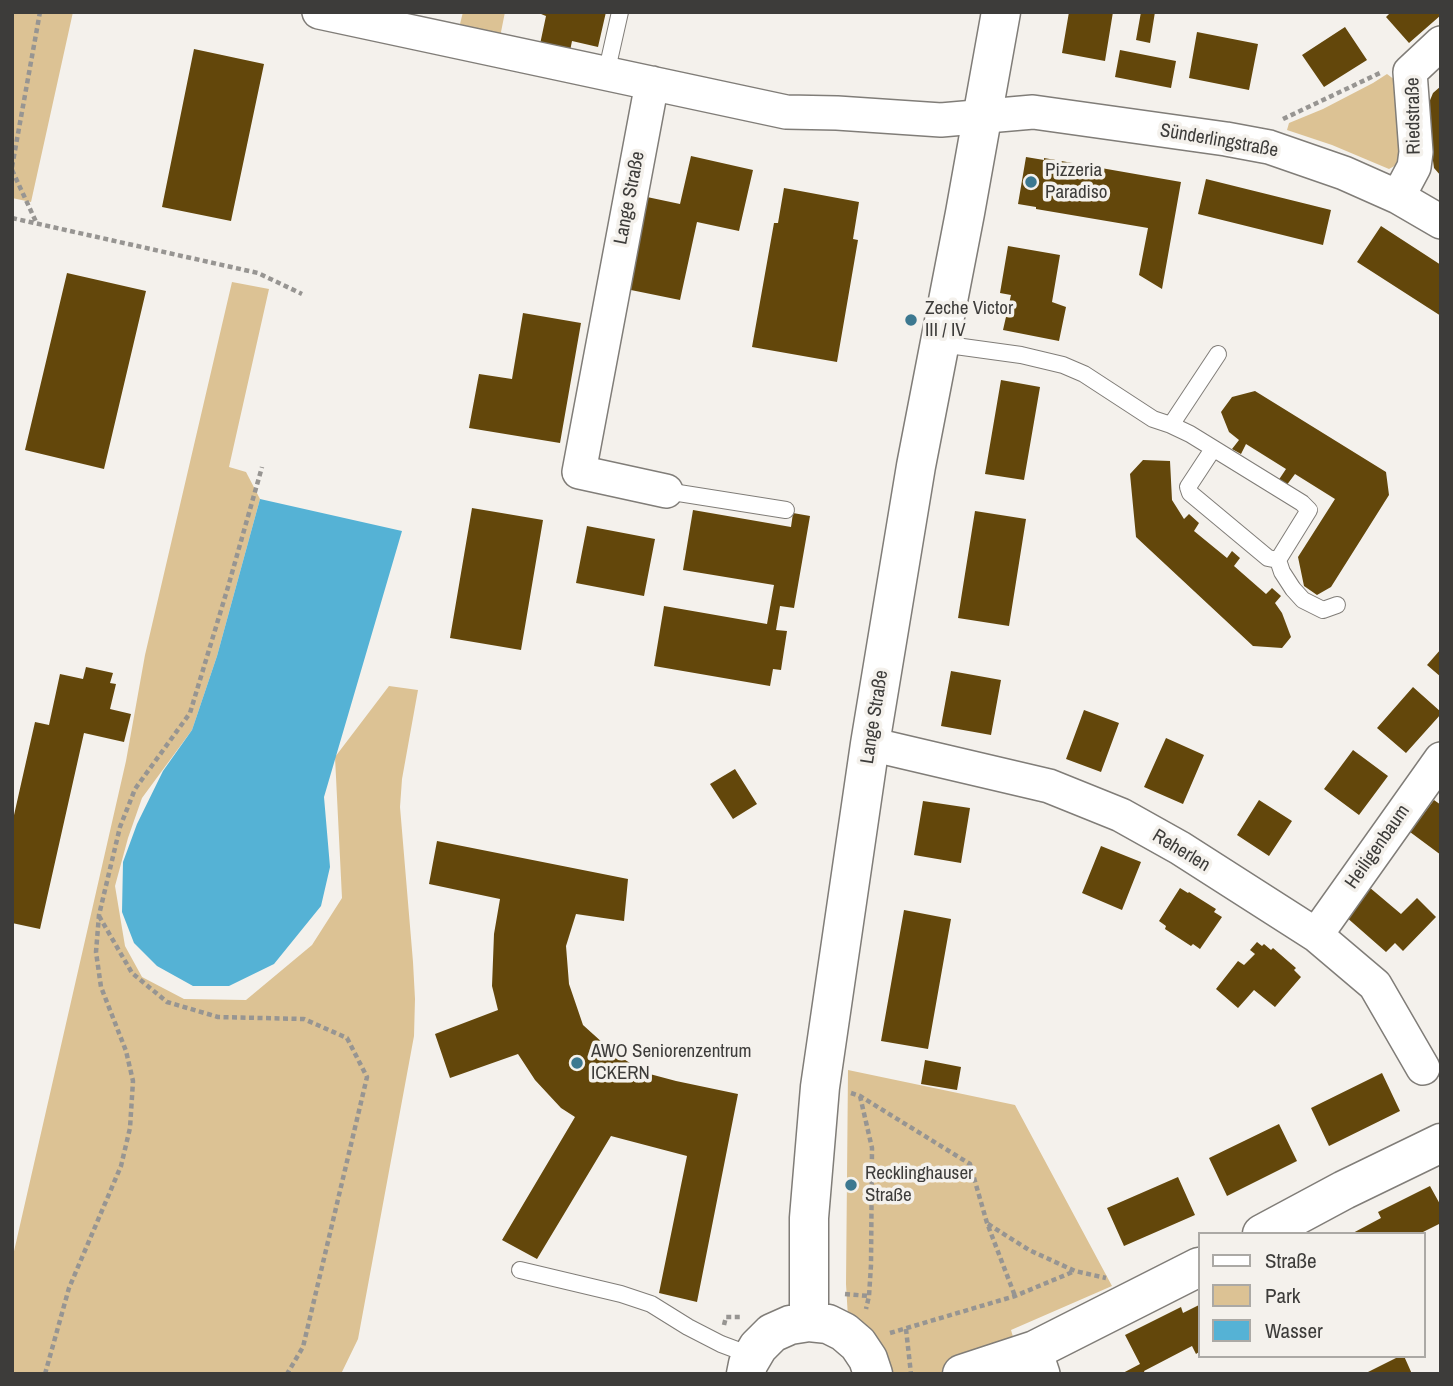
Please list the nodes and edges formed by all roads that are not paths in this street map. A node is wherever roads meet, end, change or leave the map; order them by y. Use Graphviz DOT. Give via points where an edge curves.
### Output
graph roads {
  1 [pos="319,12"];
  2 [pos="620,12"];
  3 [pos="1001,12"];
  4 [pos="1441,43"];
  5 [pos="606,74"];
  6 [pos="652,83"];
  7 [pos="982,117"];
  8 [pos="1398,197"];
  9 [pos="1441,222"];
  10 [pos="941,344"];
  11 [pos="1217,354"];
  12 [pos="1171,425"];
  13 [pos="1213,449"];
  14 [pos="666,491"];
  15 [pos="786,510"];
  16 [pos="1278,560"];
  17 [pos="1337,605"];
  18 [pos="870,744"];
  19 [pos="1441,759"];
  20 [pos="1316,935"];
  21 [pos="1423,1068"];
  22 [pos="1441,1143"];
  23 [pos="1266,1232"];
  24 [pos="1198,1268"];
  25 [pos="520,1270"];
  26 [pos="809,1322"];
  27 [pos="866,1359"];
  28 [pos="1039,1362"];
  29 [pos="750,1365"];
  30 [pos="962,1374"];
  1 -- 5 [label="street"];
  2 -- 5 [label="lane"];
  3 -- 7 [label="main road, Lange Straße"];
  4 -- 8 [label="street, Riedstraße" via="1410,72 1416,152 1414,167"];
  5 -- 6 [label="street"];
  6 -- 7 [label="street" via="786,112 941,120"];
  6 -- 14 [label="street, Lange Straße" via="579,472"];
  7 -- 8 [label="street, Sünderlingstraße" via="1033,112 1269,147"];
  7 -- 10 [label="main road, Lange Straße"];
  8 -- 9 [label="street, Sünderlingstraße"];
  10 -- 12 [label="lane" via="1063,365"];
  10 -- 18 [label="main road, Lange Straße" via="923,423"];
  11 -- 12 [label="lane"];
  12 -- 13 [label="lane"];
  13 -- 16 [label="lane" via="1188,487 1190,493 1268,558"];
  13 -- 16 [label="lane" via="1309,510"];
  14 -- 15 [label="lane"];
  16 -- 17 [label="lane" via="1303,600 1323,610"];
  18 -- 20 [label="street, Reherlen" via="1049,786 1121,816"];
  18 -- 26 [label="main road, Lange Straße" via="820,1087 809,1218"];
  19 -- 20 [label="street, Heiligenbaum"];
  20 -- 21 [label="street, Reherlen" via="1375,985"];
  22 -- 23 [label="main road"];
  24 -- 28 [label="main road"];
  25 -- 29 [label="lane" via="651,1304"];
  26 -- 27 [label="main road" via="844,1332"];
  26 -- 29 [label="main road" via="772,1333 758,1347"];
  28 -- 30 [label="main road"];
}
